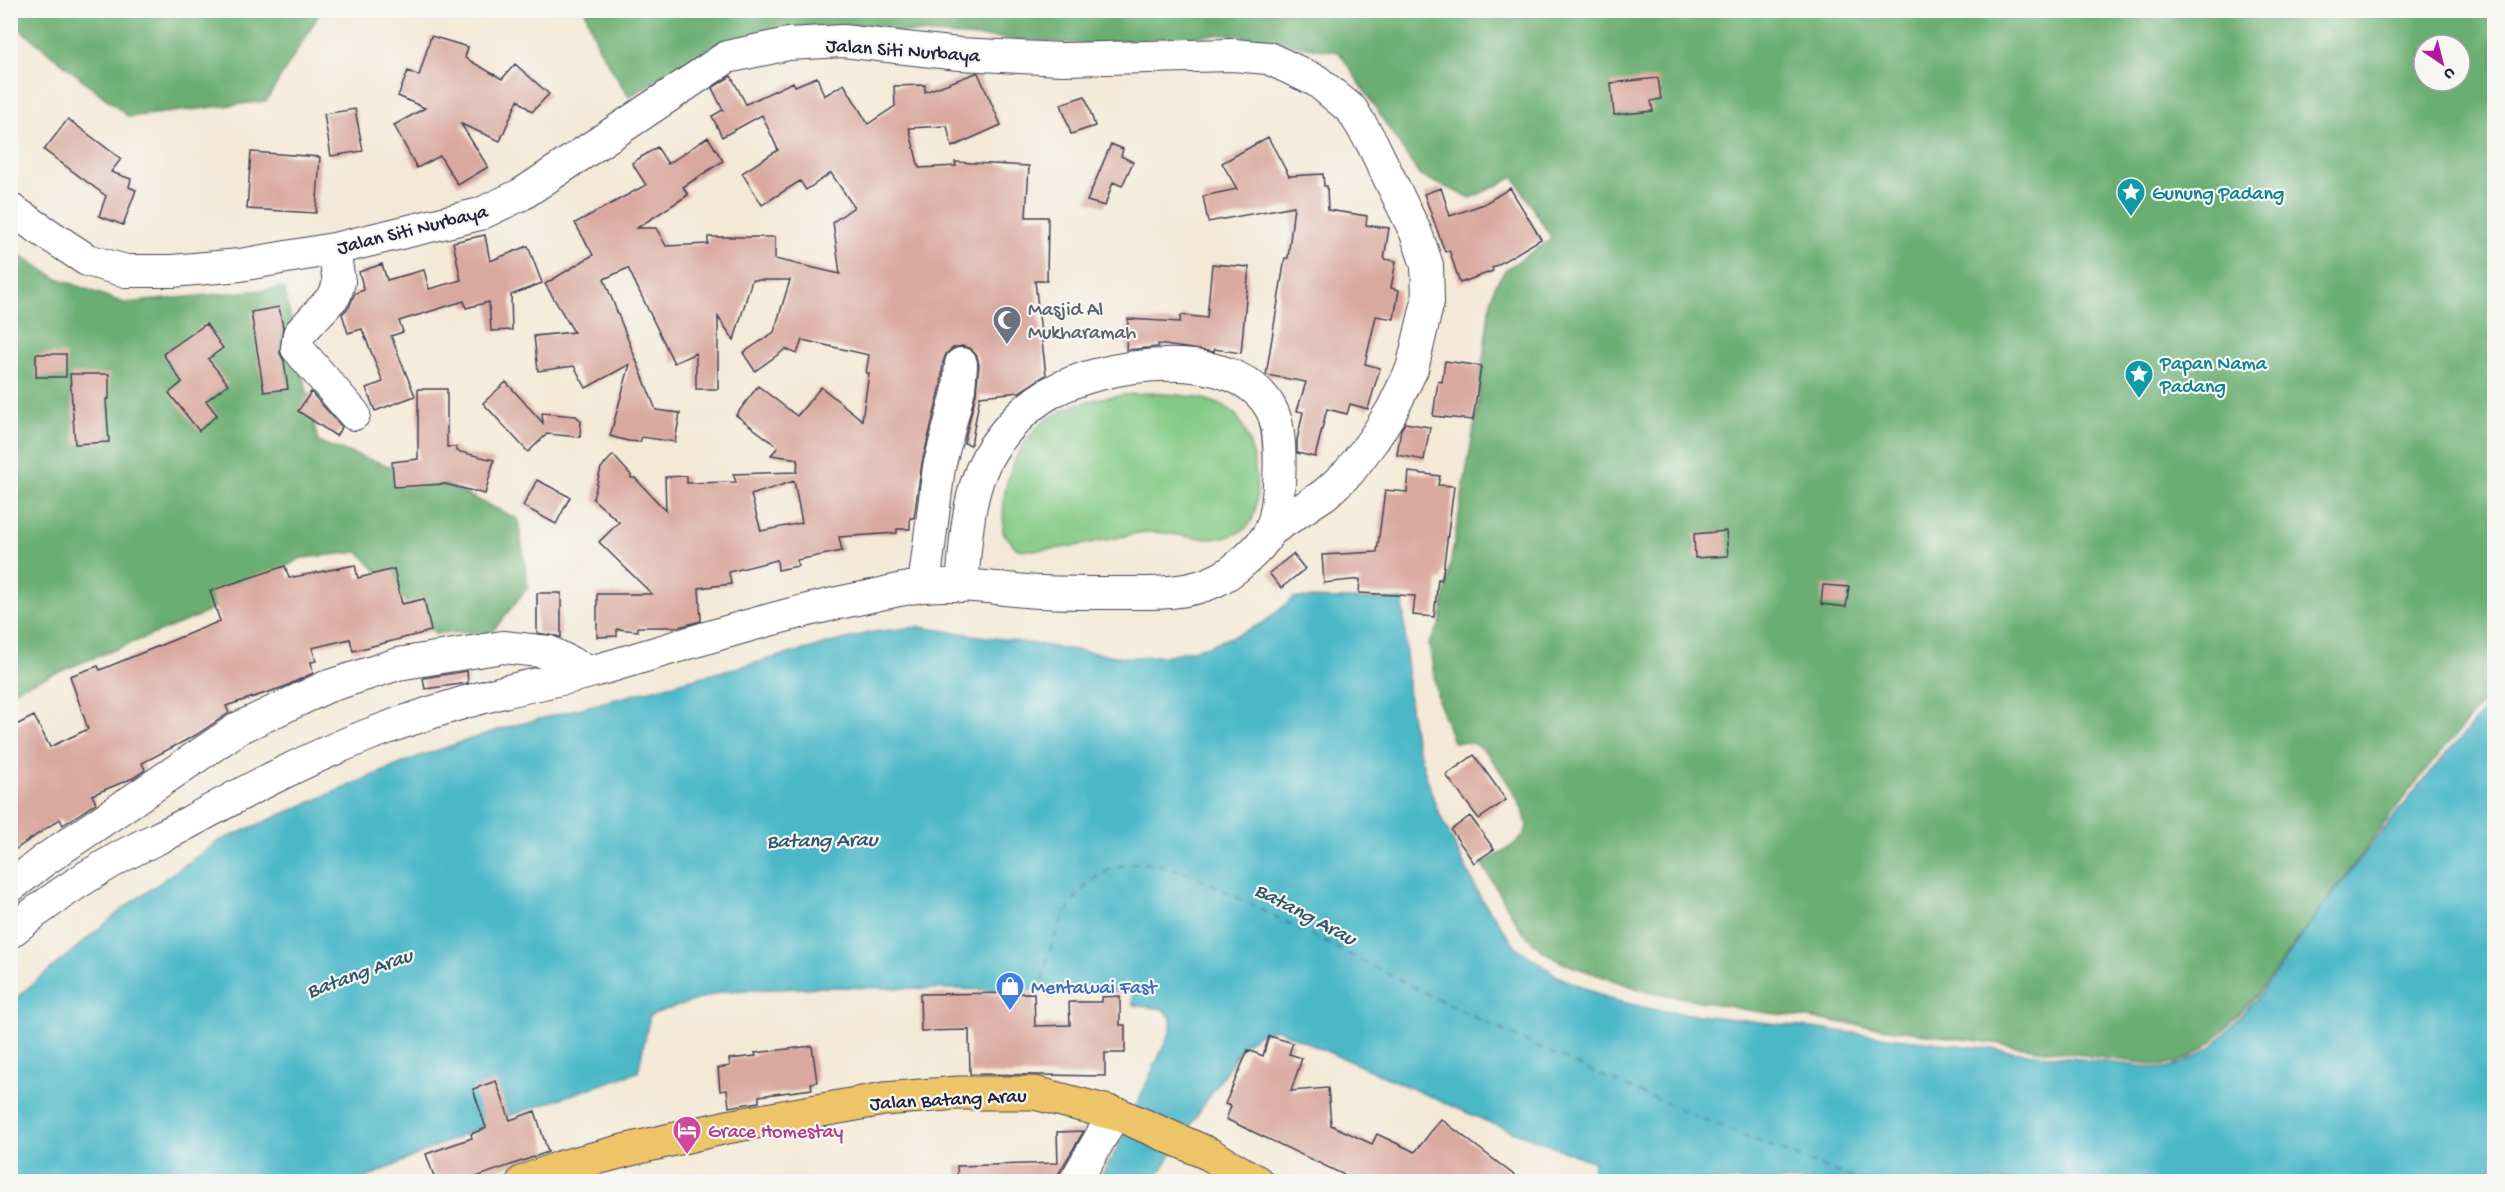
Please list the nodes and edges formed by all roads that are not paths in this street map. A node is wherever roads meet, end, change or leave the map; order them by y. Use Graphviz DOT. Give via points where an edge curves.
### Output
graph roads {
  1 [pos="10,209"];
  2 [pos="334,249"];
  3 [pos="961,364"];
  4 [pos="354,414"];
  5 [pos="1271,530"];
  6 [pos="924,586"];
  7 [pos="962,586"];
  8 [pos="590,672"];
  9 [pos="10,887"];
  10 [pos="10,932"];
  11 [pos="1117,1114"];
  12 [pos="523,1182"];
  13 [pos="1075,1182"];
  14 [pos="1257,1182"];
  1 -- 2 [label="street, Jalan Siti Nurbaya" via="87,260 126,271 240,266"];
  2 -- 4 [label="street" via="339,282 334,295 299,334 297,348"];
  2 -- 5 [label="street, Jalan Siti Nurbaya" via="480,214 522,194 727,57 788,44 843,41 1062,60 1233,55 1268,58 1317,81 1352,110 1416,233 1427,266 1428,301 1412,369 1374,439 1349,472 1325,494"];
  3 -- 6 [label="street" via="959,389 939,467"];
  5 -- 7 [label="street, Jalan Siti Nurbaya" via="1241,565 1213,582 1181,592 1041,592"];
  5 -- 7 [label="street" via="1277,494 1278,428 1271,408 1254,389 1227,372 1181,366 1116,369 1076,381 1045,396 1017,417 993,447 978,474 966,535"];
  6 -- 7 [label="street, Jalan Siti Nurbaya"];
  6 -- 8 [label="street, Jalan Siti Nurbaya" via="814,608"];
  8 -- 9 [label="street" via="549,652 502,647 398,664 326,687 239,729"];
  8 -- 10 [label="street, Jalan Siti Nurbaya" via="495,694 370,734 258,783 117,859 43,905"];
  11 -- 12 [label="main road, Jalan Batang Arau" via="1035,1093 884,1099 638,1147"];
  11 -- 13 [label="street"];
  11 -- 14 [label="main road, Jalan Batang Arau" via="1209,1154"];
}
